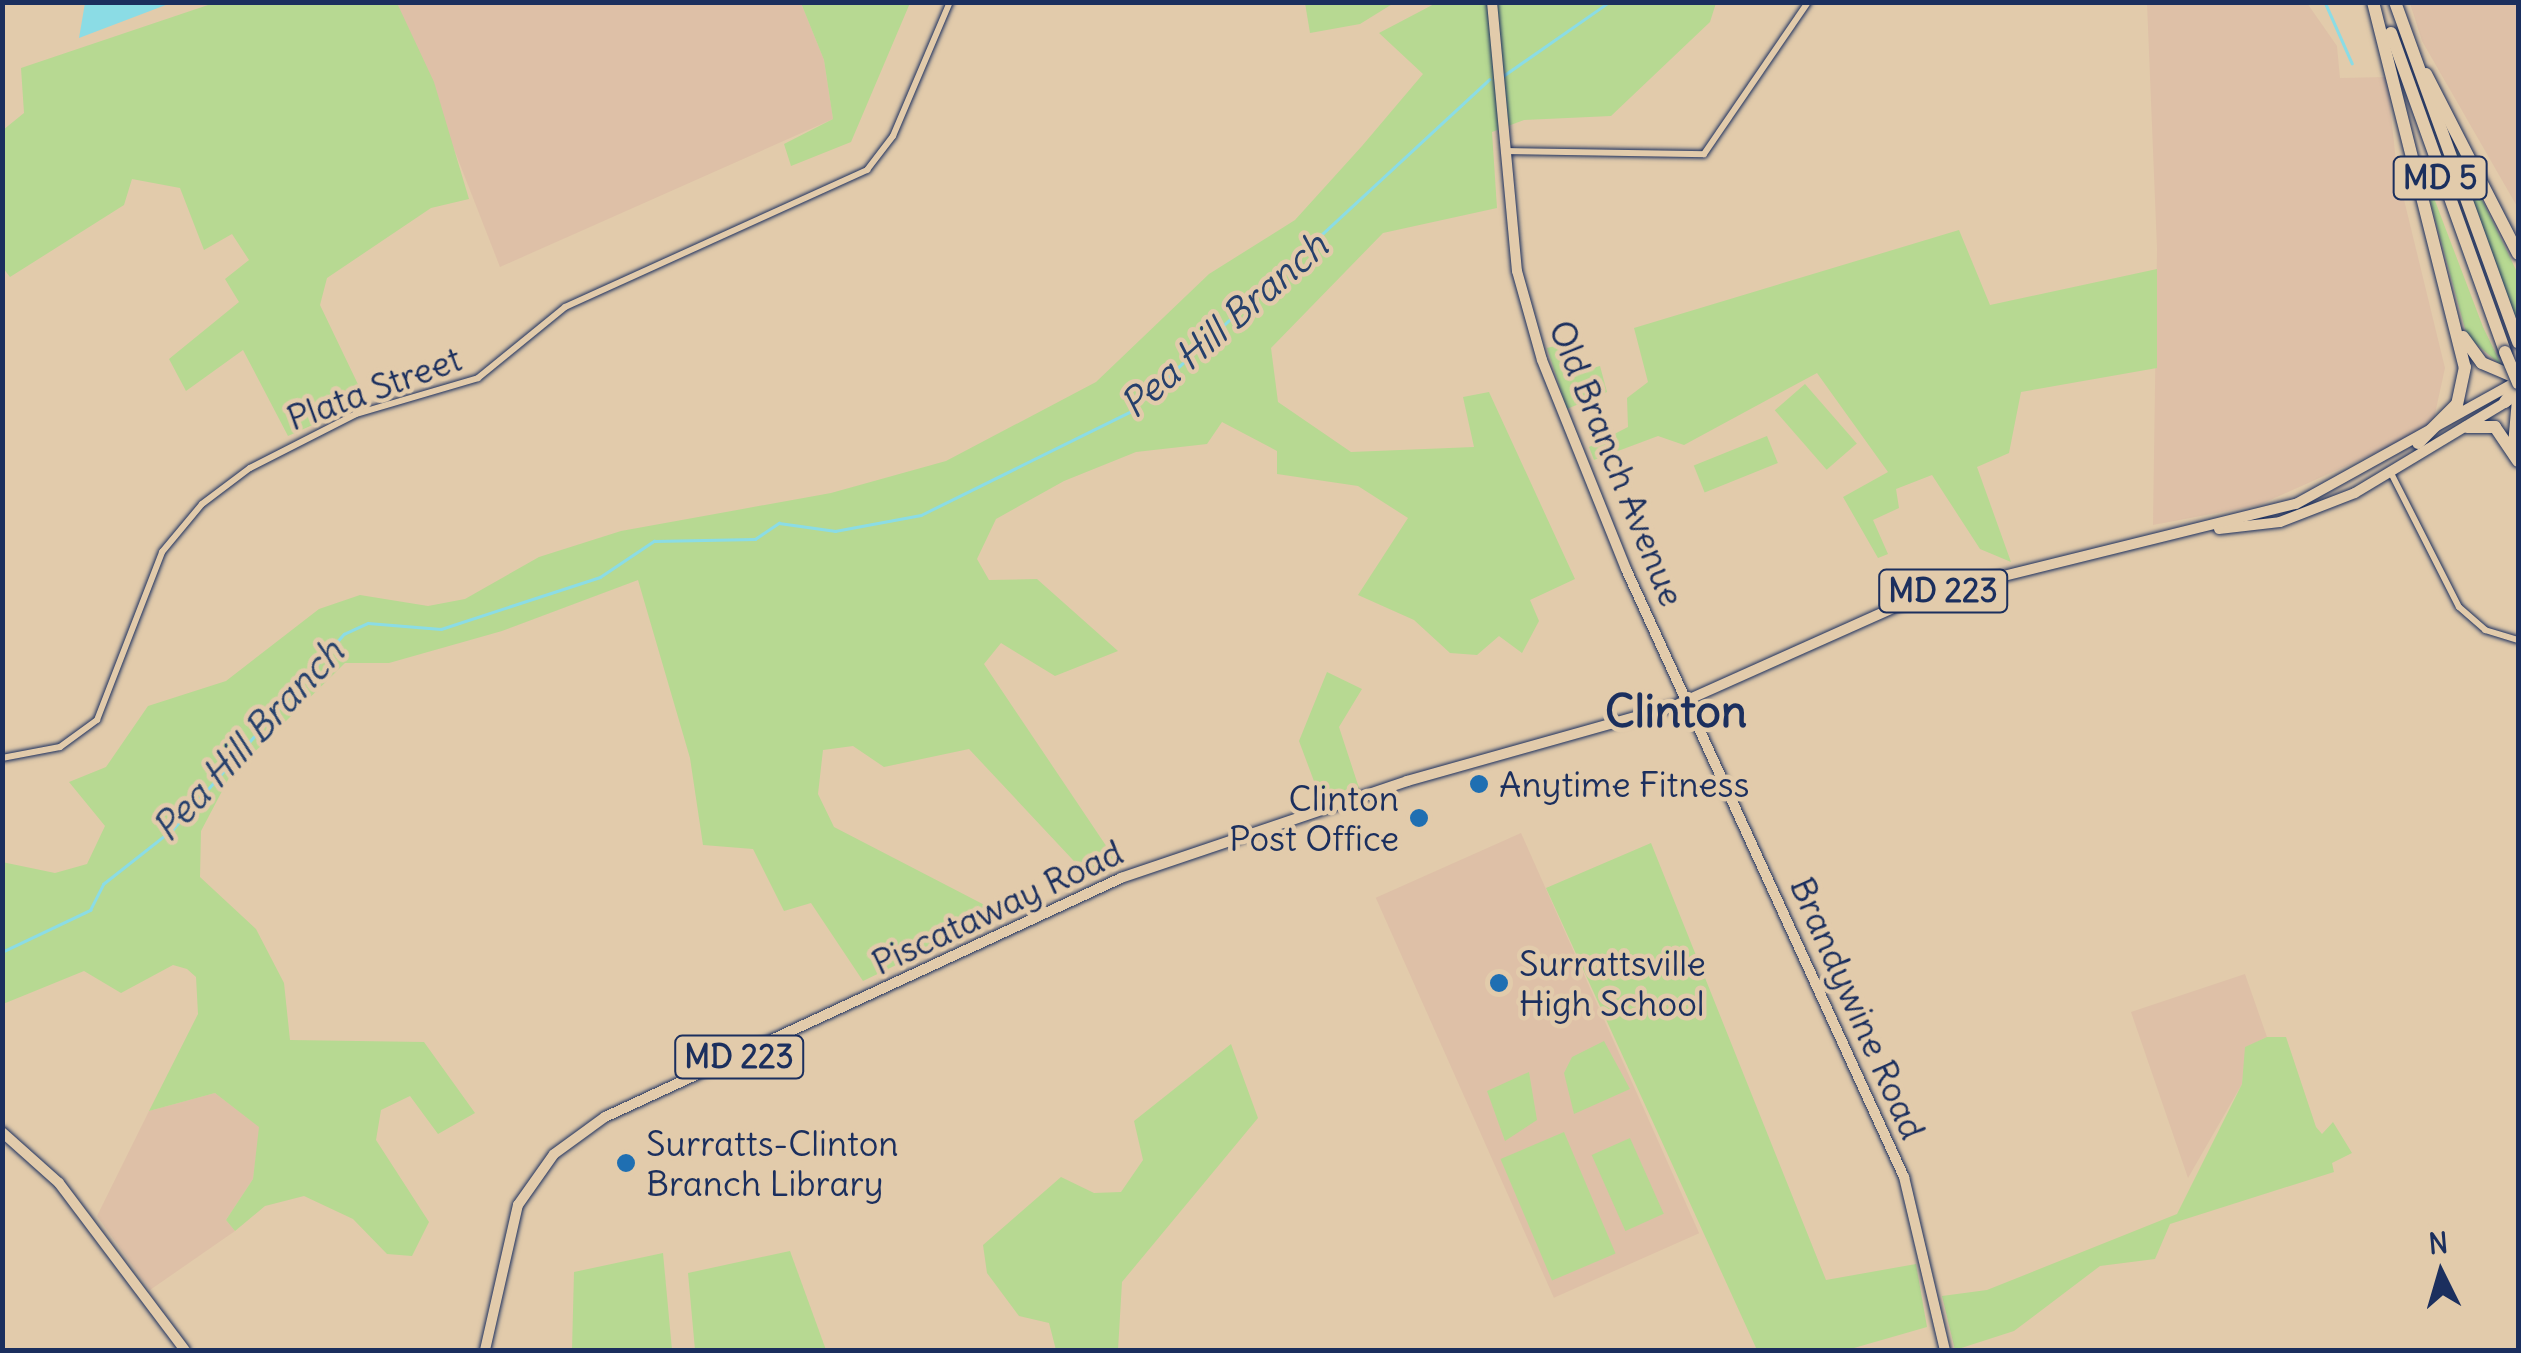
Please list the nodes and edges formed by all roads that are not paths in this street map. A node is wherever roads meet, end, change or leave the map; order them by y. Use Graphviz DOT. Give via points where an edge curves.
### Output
graph roads {
  1 [pos="950,2"];
  2 [pos="1492,2"];
  3 [pos="1808,2"];
  4 [pos="2376,2"];
  5 [pos="2396,2"];
  6 [pos="1506,151"];
  7 [pos="2518,254"];
  8 [pos="2454,316"];
  9 [pos="2518,342"];
  10 [pos="2515,389"];
  11 [pos="2467,428"];
  12 [pos="2418,443"];
  13 [pos="2518,459"];
  14 [pos="2391,474"];
  15 [pos="2330,490"];
  16 [pos="2212,529"];
  17 [pos="2518,640"];
  18 [pos="1688,700"];
  19 [pos="2,758"];
  20 [pos="2,1132"];
  21 [pos="185,1350"];
  22 [pos="485,1350"];
  23 [pos="1945,1350"];
  1 -- 19 [label="street, Plata Street" via="892,136 867,170 565,308 478,378 356,414 250,468 202,504 162,552 97,720 60,747"];
  2 -- 6 [label="main road, Old Branch Avenue"];
  3 -- 6 [label="street" via="1704,154"];
  4 -- 8 [label="highway"];
  4 -- 10 [label="highway, MD 5, bridge"];
  5 -- 7 [label="highway"];
  5 -- 9 [label="highway, MD 5"];
  6 -- 18 [label="main road, Old Branch Avenue" via="1517,271 1542,360"];
  8 -- 10 [label="highway" via="2478,358"];
  8 -- 12 [label="highway" via="2461,394"];
  10 -- 11 [label="main road, MD 223"];
  10 -- 12 [label="main road, MD 223"];
  10 -- 13 [label="highway" via="2511,421"];
  11 -- 13 [label="highway" via="2495,427"];
  11 -- 14 [label="main road, MD 223"];
  12 -- 14 [label="main road"];
  12 -- 15 [label="main road, MD 223"];
  14 -- 15 [label="main road"];
  14 -- 16 [label="main road, MD 223" via="2314,511"];
  14 -- 17 [label="street" via="2461,609 2484,630"];
  15 -- 16 [label="main road, MD 223"];
  16 -- 18 [label="main road, MD 223" via="1915,598"];
  18 -- 22 [label="main road, Piscataway Road / MD 223" via="1121,878 605,1116 554,1154 518,1205"];
  18 -- 23 [label="main road, Brandywine Road" via="1905,1179"];
  20 -- 21 [label="main road" via="59,1183"];
}
